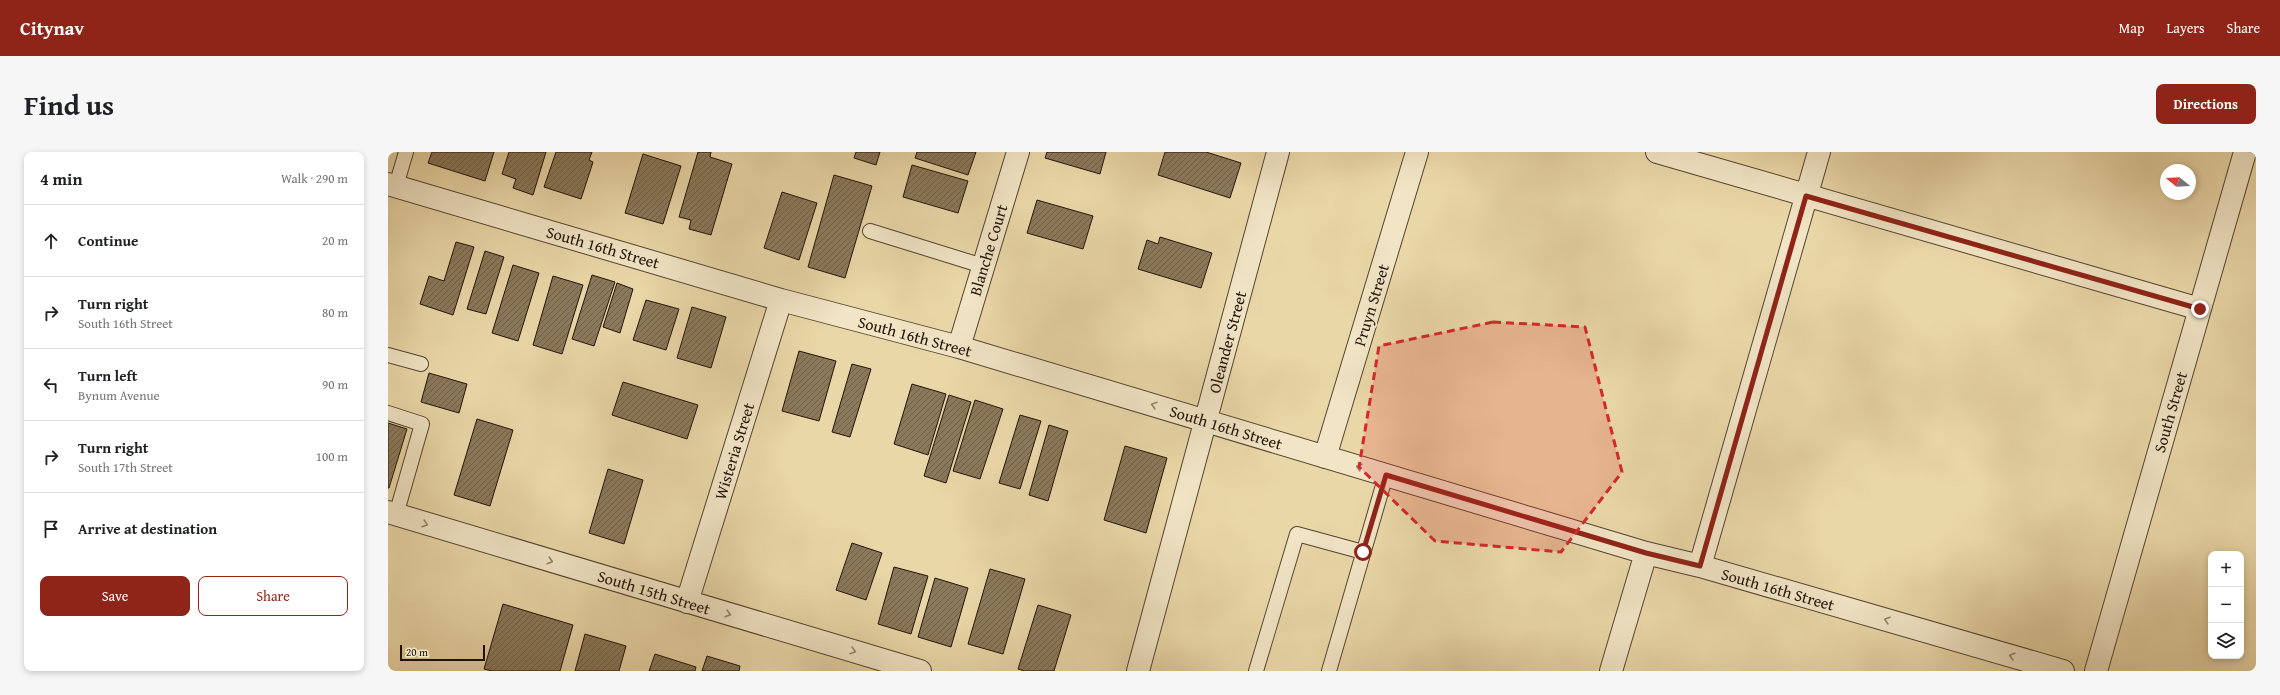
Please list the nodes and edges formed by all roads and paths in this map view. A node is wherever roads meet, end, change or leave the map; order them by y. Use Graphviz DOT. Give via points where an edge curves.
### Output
graph roads {
  1 [pos="406,152"];
  2 [pos="1018,152"];
  3 [pos="1278,152"];
  4 [pos="1417,152"];
  5 [pos="1657,152"];
  6 [pos="1819,152"];
  7 [pos="2245,152"];
  8 [pos="392,185"];
  9 [pos="1806,196"];
  10 [pos="870,231"];
  11 [pos="984,266"];
  12 [pos="781,300"];
  13 [pos="2200,309"];
  14 [pos="959,347"];
  15 [pos="388,355"];
  16 [pos="421,364"];
  17 [pos="388,413"];
  18 [pos="1206,421"];
  19 [pos="1325,457"];
  20 [pos="1386,475"];
  21 [pos="392,514"];
  22 [pos="1363,552"];
  23 [pos="1646,553"];
  24 [pos="1700,566"];
  25 [pos="687,602"];
  26 [pos="920,671"];
  27 [pos="1138,671"];
  28 [pos="1256,671"];
  29 [pos="1329,671"];
  30 [pos="1611,671"];
  31 [pos="2063,671"];
  32 [pos="2096,671"];
  1 -- 8 [label="lane"];
  2 -- 11 [label="street, Blanche Court"];
  3 -- 18 [label="street, Oleander Street"];
  4 -- 19 [label="street, Pruyn Street"];
  5 -- 9 [label="street"];
  6 -- 9 [label="street"];
  7 -- 13 [label="street, South Street"];
  8 -- 12 [label="street, South 16th Street"];
  9 -- 13 [label="street"];
  9 -- 24 [label="street"];
  10 -- 11 [label="lane"];
  11 -- 14 [label="street, Blanche Court"];
  12 -- 14 [label="street, South 16th Street"];
  12 -- 25 [label="street, Wisteria Street"];
  13 -- 32 [label="street, South Street"];
  18 -- 14 [label="street, South 16th Street, one-way"];
  15 -- 16 [label="lane"];
  17 -- 21 [label="lane" via="422,424"];
  18 -- 19 [label="street, South 16th Street"];
  18 -- 27 [label="street, Oleander Street"];
  20 -- 19 [label="street, South 16th Street, one-way"];
  20 -- 22 [label="lane"];
  20 -- 23 [label="street, South 16th Street"];
  21 -- 25 [label="street, South 15th Street, one-way"];
  22 -- 28 [label="lane" via="1297,534"];
  22 -- 29 [label="lane"];
  23 -- 24 [label="street, South 16th Street"];
  23 -- 30 [label="street"];
  31 -- 24 [label="street, South 16th Street, one-way"];
  25 -- 26 [label="street, South 15th Street, one-way"];
}
